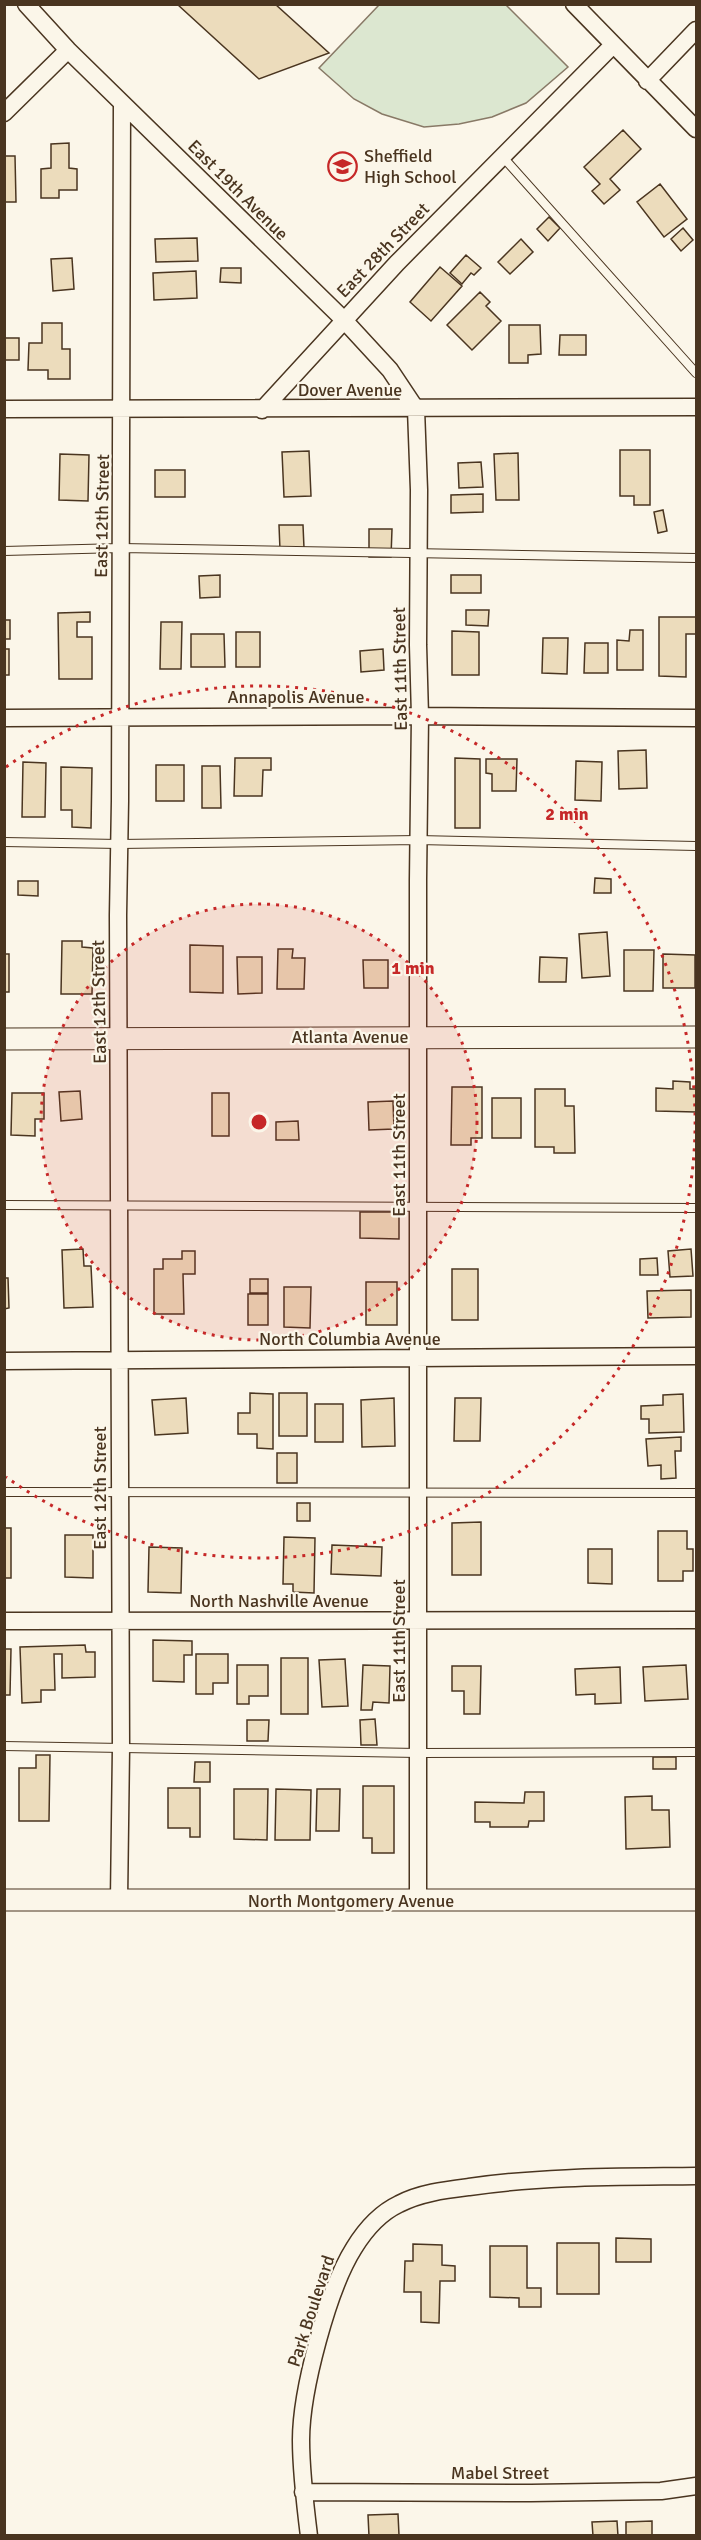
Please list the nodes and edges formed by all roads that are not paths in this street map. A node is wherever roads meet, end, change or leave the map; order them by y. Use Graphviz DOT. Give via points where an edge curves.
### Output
graph roads {
  1 [pos="26,4"];
  2 [pos="574,4"];
  3 [pos="696,30"];
  4 [pos="613,45"];
  5 [pos="68,50"];
  6 [pos="647,81"];
  7 [pos="122,104"];
  8 [pos="4,113"];
  9 [pos="696,129"];
  10 [pos="502,156"];
  11 [pos="343,320"];
  12 [pos="696,373"];
  13 [pos="696,407"];
  14 [pos="4,409"];
  15 [pos="122,409"];
  16 [pos="416,409"];
  17 [pos="262,410"];
  18 [pos="121,548"];
  19 [pos="4,551"];
  20 [pos="419,552"];
  21 [pos="696,558"];
  22 [pos="420,716"];
  23 [pos="4,718"];
  24 [pos="119,718"];
  25 [pos="696,718"];
  26 [pos="418,840"];
  27 [pos="4,842"];
  28 [pos="119,844"];
  29 [pos="696,846"];
  30 [pos="417,1037"];
  31 [pos="696,1037"];
  32 [pos="119,1038"];
  33 [pos="4,1039"];
  34 [pos="120,1205"];
  35 [pos="4,1206"];
  36 [pos="418,1206"];
  37 [pos="696,1208"];
  38 [pos="696,1356"];
  39 [pos="418,1358"];
  40 [pos="4,1361"];
  41 [pos="119,1361"];
  42 [pos="4,1492"];
  43 [pos="419,1492"];
  44 [pos="696,1492"];
  45 [pos="120,1493"];
  46 [pos="120,1620"];
  47 [pos="696,1620"];
  48 [pos="4,1621"];
  49 [pos="418,1621"];
  50 [pos="4,1746"];
  51 [pos="121,1748"];
  52 [pos="418,1752"];
  53 [pos="696,1752"];
  54 [pos="4,1900"];
  55 [pos="120,1900"];
  56 [pos="696,1900"];
  57 [pos="418,1901"];
  58 [pos="696,2176"];
  59 [pos="696,2486"];
  60 [pos="303,2492"];
  61 [pos="309,2535"];
  1 -- 5 [label="street, East 19th Avenue"];
  2 -- 4 [label="street"];
  3 -- 6 [label="street"];
  4 -- 6 [label="street"];
  4 -- 10 [label="street, East 28th Street"];
  5 -- 7 [label="street, East 19th Avenue"];
  5 -- 8 [label="street"];
  6 -- 9 [label="street"];
  7 -- 11 [label="street, East 19th Avenue"];
  7 -- 15 [label="street, East 12th Street"];
  10 -- 11 [label="street, East 28th Street"];
  10 -- 12 [label="lane"];
  11 -- 16 [label="street, East 19th Avenue" via="390,370"];
  11 -- 17 [label="street, East 28th Street"];
  13 -- 16 [label="street, Dover Avenue"];
  14 -- 15 [label="street, Dover Avenue"];
  15 -- 17 [label="street, Dover Avenue"];
  15 -- 18 [label="street, East 12th Street"];
  16 -- 17 [label="street, Dover Avenue"];
  16 -- 20 [label="street, East 11th Street"];
  18 -- 19 [label="lane"];
  18 -- 20 [label="lane"];
  18 -- 24 [label="street, East 12th Street"];
  20 -- 21 [label="lane"];
  20 -- 22 [label="street, East 11th Street"];
  22 -- 24 [label="street, Annapolis Avenue"];
  22 -- 25 [label="street, Annapolis Avenue"];
  22 -- 26 [label="street, East 11th Street"];
  23 -- 24 [label="street, Annapolis Avenue"];
  24 -- 28 [label="street, East 12th Street"];
  26 -- 28 [label="lane"];
  26 -- 29 [label="lane"];
  26 -- 30 [label="street, East 11th Street"];
  27 -- 28 [label="lane"];
  28 -- 32 [label="street, East 12th Street"];
  30 -- 31 [label="street, Atlanta Avenue"];
  30 -- 32 [label="street, Atlanta Avenue"];
  30 -- 36 [label="street, East 11th Street"];
  32 -- 33 [label="street, Atlanta Avenue"];
  32 -- 34 [label="street, East 12th Street"];
  34 -- 35 [label="lane"];
  34 -- 36 [label="lane"];
  34 -- 41 [label="street, East 12th Street"];
  36 -- 37 [label="lane"];
  36 -- 39 [label="street, East 11th Street"];
  38 -- 39 [label="street, North Columbia Avenue"];
  39 -- 41 [label="street, North Columbia Avenue"];
  39 -- 43 [label="street, East 11th Street"];
  40 -- 41 [label="street, North Columbia Avenue"];
  41 -- 45 [label="street, East 12th Street"];
  42 -- 45 [label="lane"];
  43 -- 44 [label="lane"];
  43 -- 45 [label="lane"];
  43 -- 49 [label="street, East 11th Street"];
  45 -- 46 [label="street, East 12th Street"];
  46 -- 48 [label="street, North Nashville Avenue"];
  46 -- 49 [label="street, North Nashville Avenue"];
  46 -- 51 [label="street, East 12th Street"];
  47 -- 49 [label="street, North Nashville Avenue"];
  49 -- 52 [label="street, East 11th Street"];
  50 -- 51 [label="lane"];
  51 -- 52 [label="lane"];
  51 -- 55 [label="street, East 12th Street"];
  52 -- 53 [label="lane"];
  52 -- 57 [label="street, East 11th Street"];
  54 -- 55 [label="street, North Montgomery Avenue"];
  55 -- 57 [label="street, North Montgomery Avenue"];
  56 -- 57 [label="street, North Montgomery Avenue"];
  58 -- 60 [label="street, Park Boulevard" via="564,2178 486,2184 418,2196 379,2217 352,2250 335,2290 310,2374 303,2418"];
  59 -- 60 [label="street, Mabel Street" via="661,2491"];
  60 -- 61 [label="street, Park Boulevard"];
}
